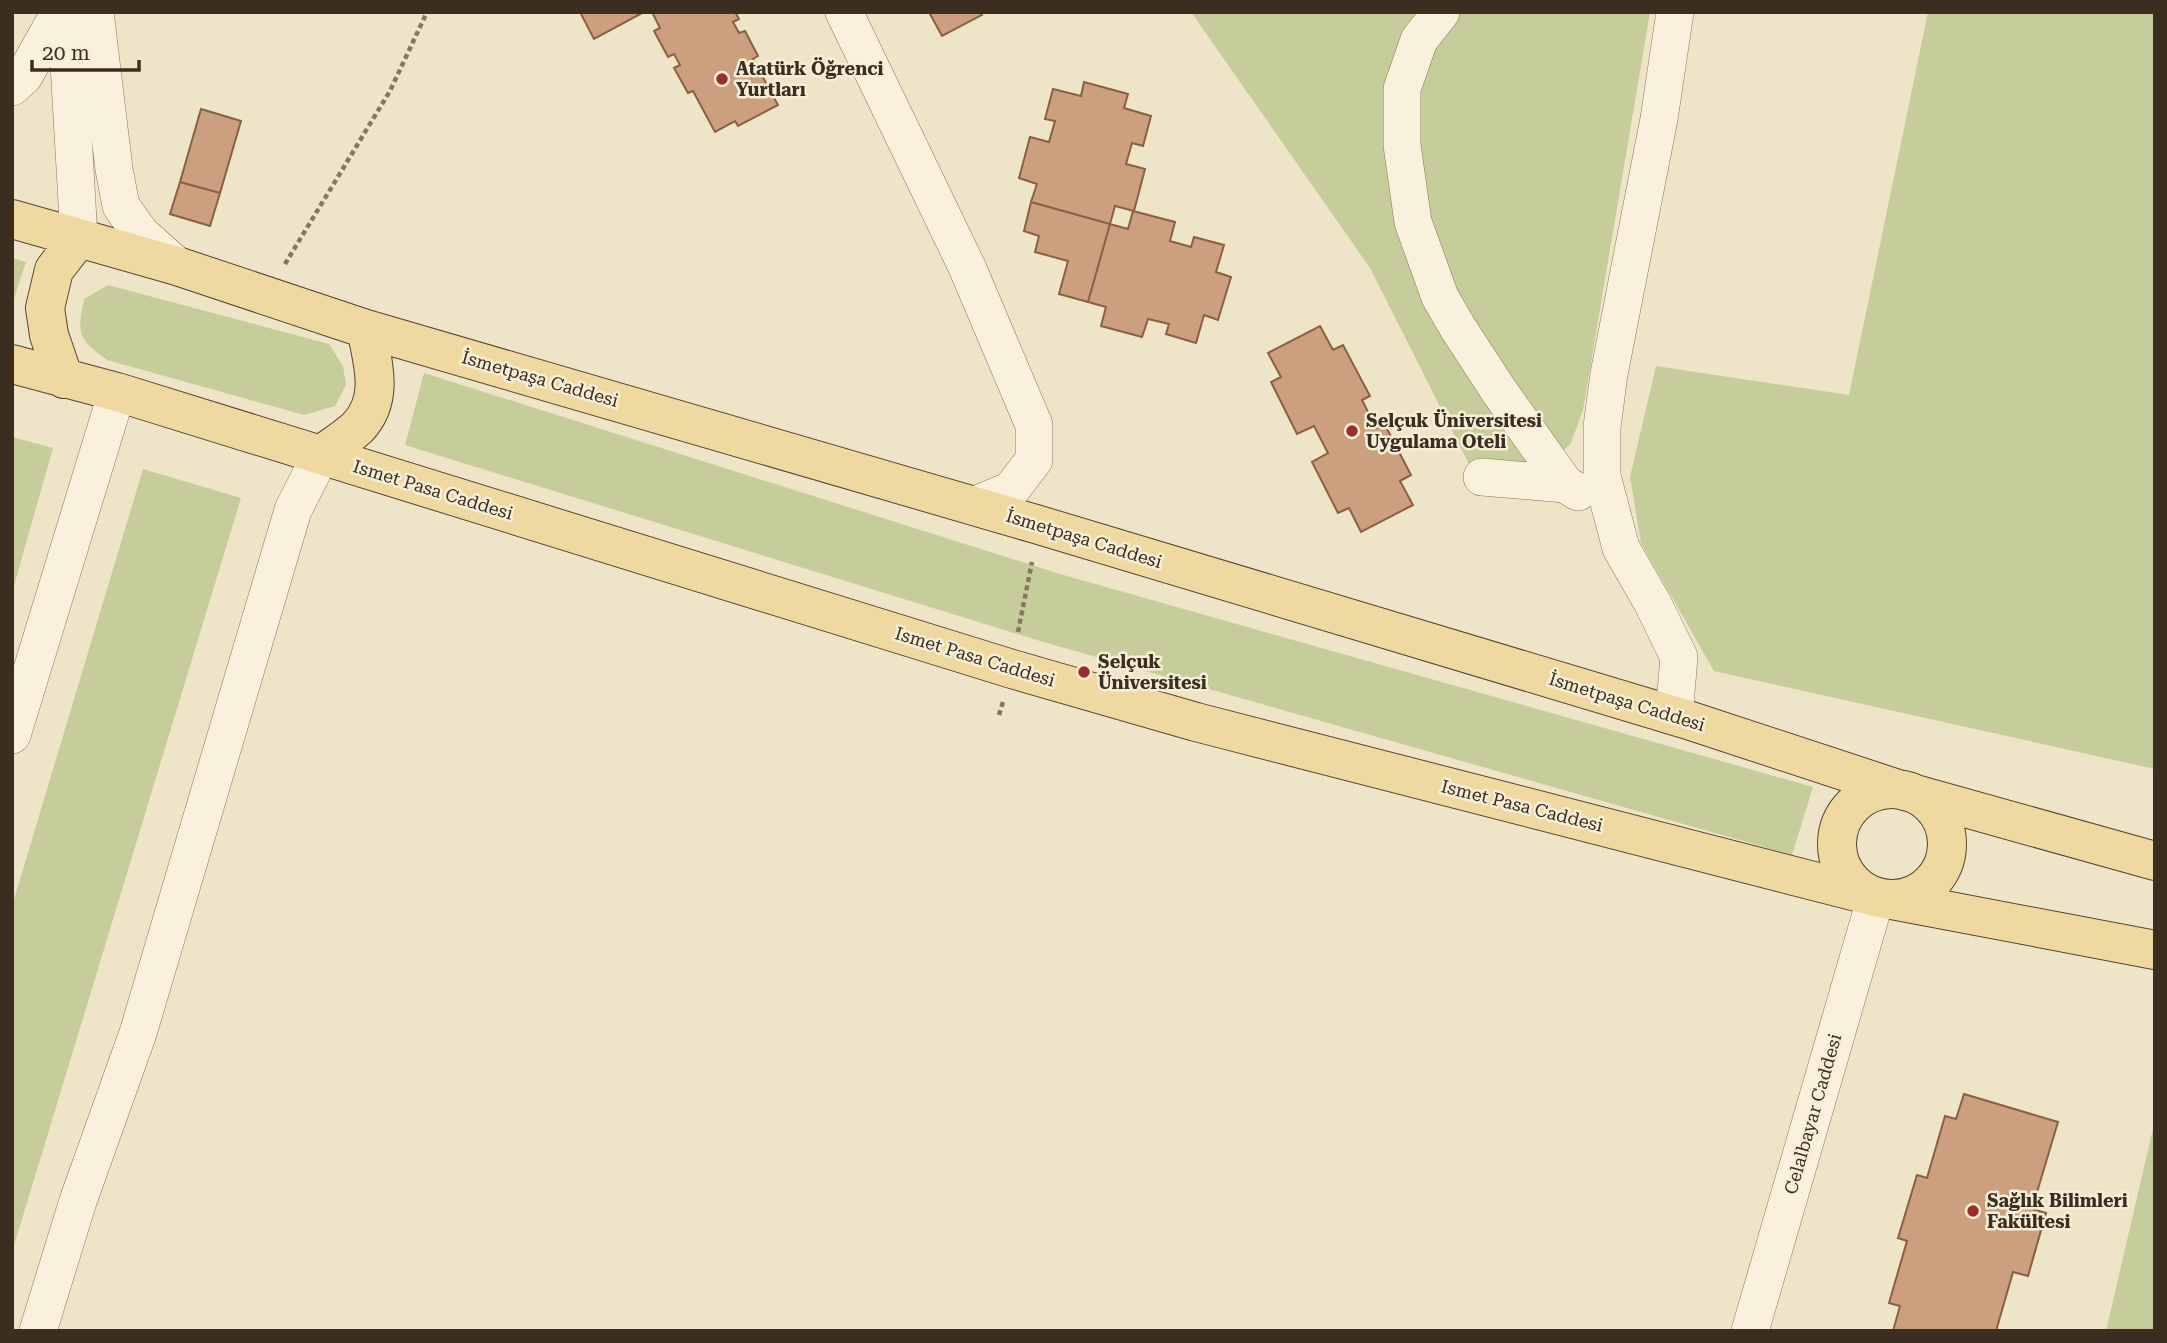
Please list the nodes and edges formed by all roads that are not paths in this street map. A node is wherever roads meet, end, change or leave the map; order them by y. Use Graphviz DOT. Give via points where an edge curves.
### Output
graph roads {
  1 [pos="60,12"];
  2 [pos="66,12"];
  3 [pos="95,12"];
  4 [pos="844,12"];
  5 [pos="1441,12"];
  6 [pos="1675,12"];
  7 [pos="12,87"];
  8 [pos="12,219"];
  9 [pos="79,238"];
  10 [pos="177,266"];
  11 [pos="366,329"];
  12 [pos="12,364"];
  13 [pos="64,379"];
  14 [pos="117,392"];
  15 [pos="321,455"];
  16 [pos="1482,477"];
  17 [pos="1566,484"];
  18 [pos="973,506"];
  19 [pos="1611,513"];
  20 [pos="1674,716"];
  21 [pos="12,735"];
  22 [pos="1900,790"];
  23 [pos="2155,861"];
  24 [pos="1876,897"];
  25 [pos="2155,950"];
  26 [pos="38,1331"];
  27 [pos="1751,1331"];
  1 -- 7 [label="street" via="24,76"];
  2 -- 9 [label="street"];
  3 -- 10 [label="street" via="121,206 141,234"];
  4 -- 18 [label="street" via="967,267 1034,425 1034,460 1011,490"];
  5 -- 17 [label="street" via="1419,40 1402,89 1402,145 1413,222 1440,297 1458,328"];
  6 -- 19 [label="street" via="1602,427 1602,476"];
  8 -- 9 [label="main road, İsmetpaşa Caddesi"];
  9 -- 10 [label="main road, İsmetpaşa Caddesi"];
  9 -- 13 [label="main road" via="54,270 45,308"];
  10 -- 11 [label="main road, İsmetpaşa Caddesi"];
  11 -- 15 [label="main road" via="376,374 374,400 358,427"];
  11 -- 18 [label="main road, İsmetpaşa Caddesi"];
  12 -- 13 [label="main road, Ismet Pasa Caddesi"];
  13 -- 14 [label="main road, Ismet Pasa Caddesi"];
  14 -- 15 [label="main road, Ismet Pasa Caddesi"];
  14 -- 21 [label="street"];
  15 -- 24 [label="main road, Ismet Pasa Caddesi" via="1196,722"];
  15 -- 26 [label="street" via="293,510 138,1033"];
  16 -- 17 [label="street"];
  17 -- 19 [label="street"];
  18 -- 20 [label="main road, İsmetpaşa Caddesi"];
  19 -- 20 [label="street" via="1621,548 1679,657"];
  20 -- 22 [label="main road, İsmetpaşa Caddesi"];
  22 -- 23 [label="main road, İsmetpaşa Caddesi"];
  22 -- 24 [label="main road" via="1865,796 1850,808 1841,824 1837,842 1847,876"];
  22 -- 24 [label="main road" via="1918,795 1932,806 1947,838 1946,856 1939,873 1912,896"];
  24 -- 25 [label="main road, Ismet Pasa Caddesi"];
  24 -- 27 [label="street, Celalbayar Caddesi"];
}
